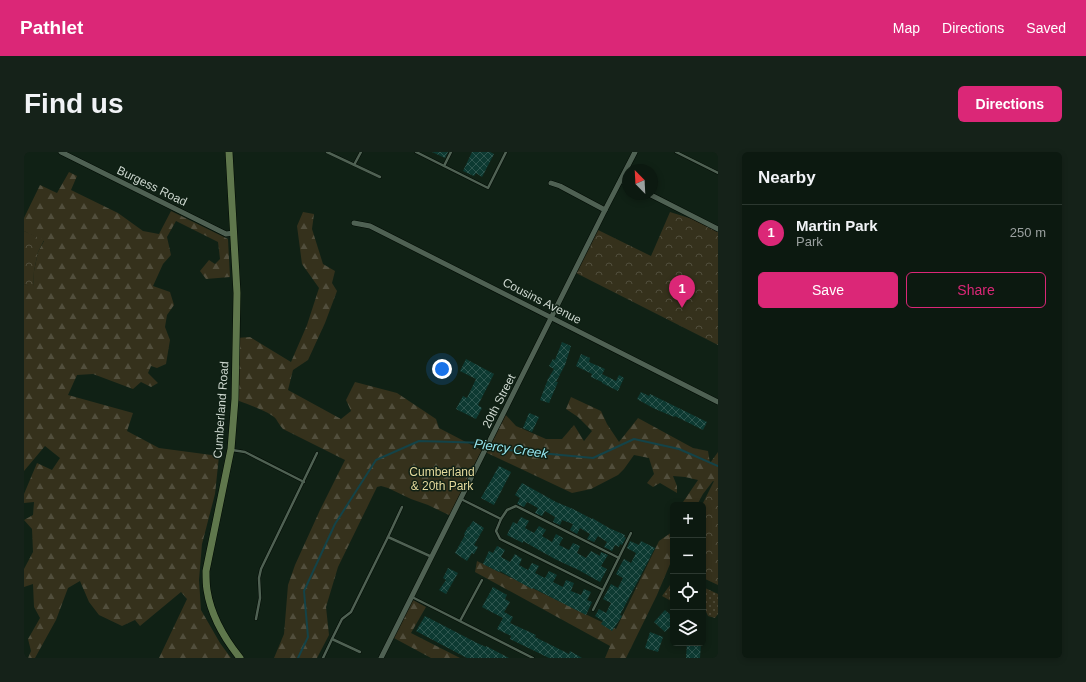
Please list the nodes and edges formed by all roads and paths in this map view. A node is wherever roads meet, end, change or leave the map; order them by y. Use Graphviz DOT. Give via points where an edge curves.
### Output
graph roads {
  1 [pos="61,152"];
  2 [pos="229,152"];
  3 [pos="327,152"];
  4 [pos="361,152"];
  5 [pos="416,152"];
  6 [pos="451,152"];
  7 [pos="506,152"];
  8 [pos="635,152"];
  9 [pos="676,152"];
  10 [pos="354,165"];
  11 [pos="444,166"];
  12 [pos="718,173"];
  13 [pos="380,177"];
  14 [pos="621,180"];
  15 [pos="551,184"];
  16 [pos="658,199"];
  17 [pos="605,210"];
  18 [pos="354,224"];
  19 [pos="718,229"];
  20 [pos="234,233"];
  21 [pos="552,318"];
  22 [pos="718,402"];
  23 [pos="231,450"];
  24 [pos="317,453"];
  25 [pos="304,482"];
  26 [pos="461,499"];
  27 [pos="402,507"];
  28 [pos="501,519"];
  29 [pos="631,533"];
  30 [pos="388,536"];
  31 [pos="432,557"];
  32 [pos="619,558"];
  33 [pos="482,580"];
  34 [pos="603,590"];
  35 [pos="412,597"];
  36 [pos="593,610"];
  37 [pos="256,619"];
  38 [pos="460,621"];
  39 [pos="332,638"];
  40 [pos="360,652"];
  41 [pos="240,658"];
  42 [pos="323,658"];
  43 [pos="381,658"];
  44 [pos="533,658"];
  1 -- 20 [label="street, Burgess Road" via="226,234"];
  2 -- 20 [label="street, Cumberland Road"];
  3 -- 10 [label="lane"];
  4 -- 10 [label="lane"];
  5 -- 11 [label="lane"];
  6 -- 11 [label="lane"];
  7 -- 11 [label="lane" via="488,188"];
  8 -- 14 [label="street, 20th Street"];
  9 -- 12 [label="lane"];
  10 -- 13 [label="lane"];
  14 -- 17 [label="street, 20th Street"];
  15 -- 17 [label="street" via="560,186"];
  16 -- 19 [label="street"];
  17 -- 21 [label="street, 20th Street"];
  18 -- 21 [label="street, Cousins Avenue" via="370,226"];
  20 -- 23 [label="street, Cumberland Road" via="237,301"];
  21 -- 22 [label="street, Cousins Avenue"];
  21 -- 26 [label="street, 20th Street"];
  23 -- 25 [label="lane" via="245,452"];
  23 -- 41 [label="street, Cumberland Road" via="206,571 207,590 214,616 227,642"];
  24 -- 25 [label="lane"];
  25 -- 37 [label="lane" via="261,569"];
  26 -- 28 [label="lane"];
  26 -- 31 [label="street, 20th Street"];
  27 -- 30 [label="lane"];
  28 -- 32 [label="lane" via="507,510 516,506"];
  28 -- 34 [label="lane" via="496,531 500,540"];
  29 -- 32 [label="lane"];
  30 -- 31 [label="lane"];
  30 -- 39 [label="lane" via="351,612 342,619"];
  31 -- 35 [label="street, 20th Street"];
  32 -- 34 [label="lane"];
  33 -- 38 [label="lane"];
  34 -- 36 [label="lane"];
  35 -- 38 [label="lane"];
  35 -- 43 [label="street, 20th Street"];
  38 -- 44 [label="lane"];
  39 -- 40 [label="lane"];
  39 -- 42 [label="lane"];
}
